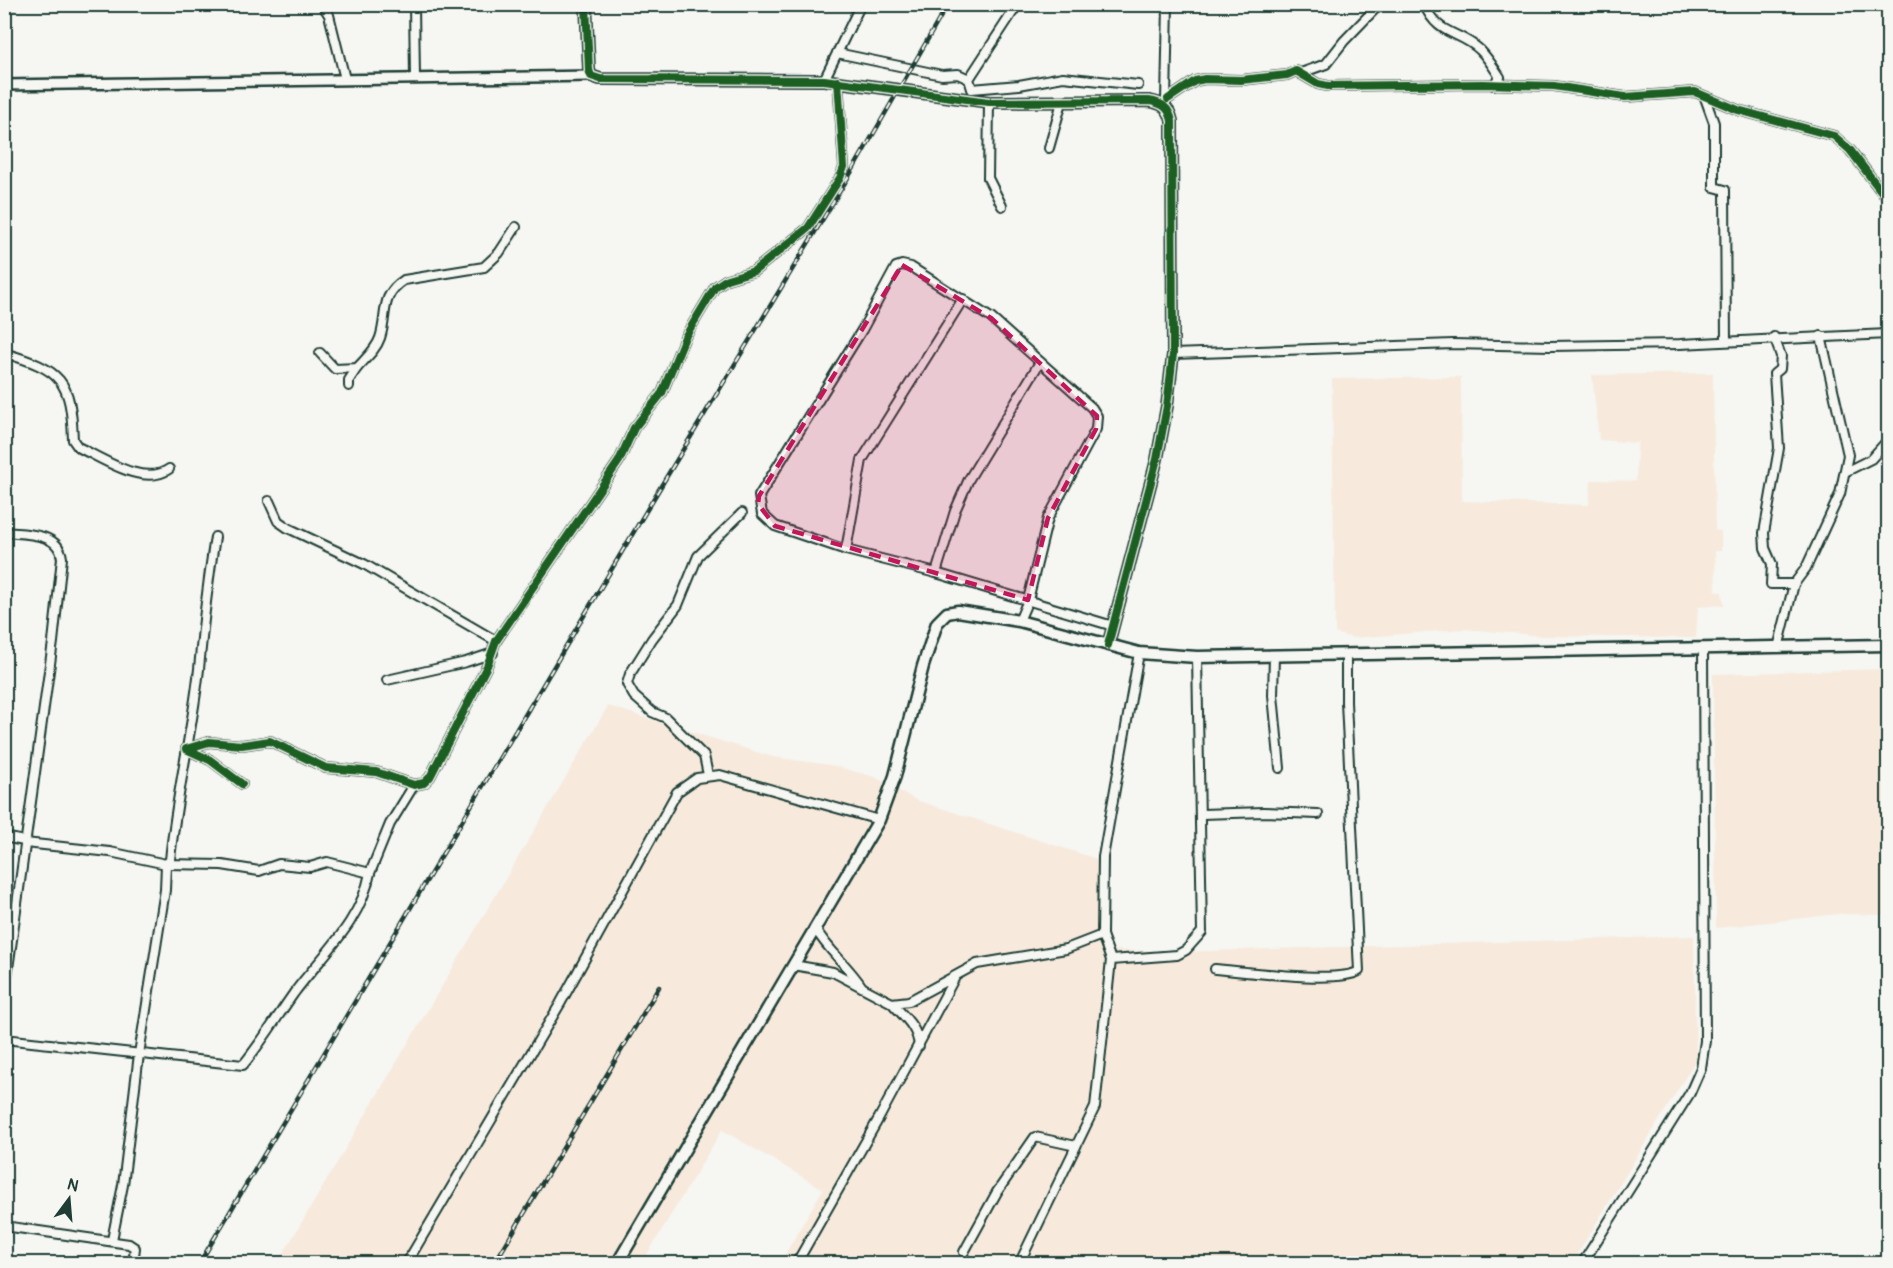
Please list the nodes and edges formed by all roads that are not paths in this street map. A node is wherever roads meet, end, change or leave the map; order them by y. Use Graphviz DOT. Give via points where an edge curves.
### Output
graph roads {
  1 [pos="5,4"];
  2 [pos="13,4"];
  3 [pos="322,4"];
  4 [pos="331,4"];
  5 [pos="414,4"];
  6 [pos="586,4"];
  7 [pos="861,4"];
  8 [pos="1018,4"];
  9 [pos="1168,4"];
  10 [pos="1383,4"];
  11 [pos="1424,4"];
  12 [pos="329,15"];
  13 [pos="837,53"];
  14 [pos="1301,73"];
  15 [pos="591,76"];
  16 [pos="415,78"];
  17 [pos="345,79"];
  18 [pos="824,80"];
  19 [pos="969,80"];
  20 [pos="838,81"];
  21 [pos="4,85"];
  22 [pos="1138,85"];
  23 [pos="1493,85"];
  24 [pos="1705,98"];
  25 [pos="989,102"];
  26 [pos="1062,102"];
  27 [pos="1166,102"];
  28 [pos="1049,148"];
  29 [pos="1888,200"];
  30 [pos="1002,206"];
  31 [pos="516,226"];
  32 [pos="963,299"];
  33 [pos="1888,334"];
  34 [pos="1821,336"];
  35 [pos="1774,337"];
  36 [pos="1726,341"];
  37 [pos="4,353"];
  38 [pos="320,353"];
  39 [pos="1173,354"];
  40 [pos="1040,362"];
  41 [pos="357,368"];
  42 [pos="349,386"];
  43 [pos="1888,440"];
  44 [pos="169,469"];
  45 [pos="1845,472"];
  46 [pos="269,501"];
  47 [pos="742,513"];
  48 [pos="4,531"];
  49 [pos="215,537"];
  50 [pos="846,550"];
  51 [pos="936,573"];
  52 [pos="1794,584"];
  53 [pos="1028,600"];
  54 [pos="1019,621"];
  55 [pos="1113,626"];
  56 [pos="496,641"];
  57 [pos="1108,645"];
  58 [pos="1888,645"];
  59 [pos="1778,648"];
  60 [pos="1703,649"];
  61 [pos="493,653"];
  62 [pos="1138,653"];
  63 [pos="1346,655"];
  64 [pos="1274,656"];
  65 [pos="1197,657"];
  66 [pos="387,680"];
  67 [pos="186,749"];
  68 [pos="1280,768"];
  69 [pos="708,775"];
  70 [pos="242,784"];
  71 [pos="414,784"];
  72 [pos="1202,814"];
  73 [pos="1318,814"];
  74 [pos="879,820"];
  75 [pos="4,837"];
  76 [pos="25,842"];
  77 [pos="166,864"];
  78 [pos="370,873"];
  79 [pos="815,927"];
  80 [pos="1102,935"];
  81 [pos="1111,960"];
  82 [pos="793,965"];
  83 [pos="1215,969"];
  84 [pos="956,977"];
  85 [pos="863,989"];
  86 [pos="4,998"];
  87 [pos="892,1003"];
  88 [pos="4,1039"];
  89 [pos="919,1047"];
  90 [pos="139,1054"];
  91 [pos="1076,1146"];
  92 [pos="4,1226"];
  93 [pos="112,1240"];
  94 [pos="964,1252"];
  95 [pos="133,1263"];
  96 [pos="406,1263"];
  97 [pos="617,1263"];
  98 [pos="796,1263"];
  99 [pos="1019,1263"];
  100 [pos="1582,1263"];
  1 -- 2 [label="street"];
  3 -- 12 [label="street"];
  4 -- 12 [label="street"];
  5 -- 16 [label="street"];
  6 -- 15 [label="street"];
  7 -- 13 [label="street"];
  8 -- 19 [label="street"];
  9 -- 27 [label="street"];
  10 -- 14 [label="street" via="1326,64"];
  11 -- 23 [label="street" via="1441,30 1480,50 1500,77"];
  12 -- 17 [label="street"];
  13 -- 18 [label="street"];
  13 -- 19 [label="street" via="942,75 958,74"];
  14 -- 23 [label="street" via="1322,85"];
  14 -- 27 [label="street" via="1195,81"];
  15 -- 16 [label="street"];
  15 -- 18 [label="street"];
  16 -- 17 [label="street"];
  17 -- 21 [label="street"];
  18 -- 20 [label="street"];
  19 -- 22 [label="street" via="972,89 1019,86 1063,77"];
  20 -- 25 [label="street"];
  20 -- 56 [label="street" via="844,167 840,178 808,228 754,271 715,287 685,338 662,393 634,428 619,461"];
  23 -- 24 [label="street" via="1562,87 1625,97 1695,92"];
  24 -- 29 [label="street" via="1834,136 1850,150"];
  24 -- 36 [label="street" via="1714,123 1714,187 1725,190"];
  25 -- 26 [label="street"];
  25 -- 30 [label="street" via="988,178"];
  26 -- 27 [label="street"];
  26 -- 28 [label="street"];
  27 -- 39 [label="street" via="1172,121"];
  31 -- 41 [label="street" via="499,253 484,267 404,280 394,286 384,307 380,339"];
  32 -- 40 [label="street" via="991,318"];
  32 -- 50 [label="street" via="862,460"];
  32 -- 50 [label="street" via="911,267 896,267 862,330 759,496 758,504 768,521"];
  33 -- 34 [label="street"];
  34 -- 35 [label="street"];
  34 -- 45 [label="street" via="1848,455"];
  35 -- 36 [label="street"];
  35 -- 52 [label="street" via="1781,356 1773,388 1780,433 1765,548 1773,564 1772,584"];
  36 -- 39 [label="street" via="1550,346 1453,344"];
  37 -- 44 [label="street" via="54,372 65,385 73,440 78,447 139,475 159,476"];
  38 -- 41 [label="street" via="335,369"];
  39 -- 55 [label="street" via="1156,459"];
  40 -- 51 [label="street" via="969,479"];
  40 -- 53 [label="street" via="1097,416 1096,429 1048,518"];
  41 -- 42 [label="street"];
  43 -- 45 [label="street" via="1871,459"];
  45 -- 52 [label="street" via="1840,494 1806,568"];
  46 -- 56 [label="street" via="278,521 288,528 364,564"];
  47 -- 69 [label="street" via="698,556 678,605 652,639 627,684 633,696 666,718 704,756"];
  48 -- 76 [label="street" via="51,539 58,545 62,558"];
  49 -- 67 [label="street"];
  50 -- 51 [label="street"];
  51 -- 53 [label="street"];
  52 -- 59 [label="street"];
  53 -- 54 [label="street"];
  53 -- 55 [label="street"];
  54 -- 57 [label="main road"];
  54 -- 74 [label="main road" via="958,611 947,613 937,623 896,776"];
  55 -- 57 [label="street"];
  56 -- 61 [label="street"];
  57 -- 62 [label="main road"];
  58 -- 59 [label="main road"];
  59 -- 60 [label="main road"];
  60 -- 63 [label="main road"];
  60 -- 100 [label="street" via="1705,1041 1701,1068 1690,1093"];
  61 -- 66 [label="street"];
  61 -- 71 [label="street" via="430,777 424,783"];
  62 -- 65 [label="main road"];
  62 -- 80 [label="street" via="1103,857"];
  63 -- 64 [label="main road"];
  63 -- 83 [label="street" via="1359,971 1327,977"];
  64 -- 65 [label="main road"];
  64 -- 68 [label="street" via="1273,694"];
  65 -- 72 [label="street"];
  67 -- 70 [label="street" via="210,760"];
  67 -- 71 [label="street" via="209,742 242,745 270,741 320,766 376,772"];
  67 -- 77 [label="street" via="170,860"];
  69 -- 74 [label="street" via="739,778"];
  69 -- 96 [label="street" via="677,792 560,1004"];
  71 -- 78 [label="street" via="390,824"];
  72 -- 73 [label="street"];
  72 -- 81 [label="street" via="1202,932 1177,955"];
  74 -- 79 [label="main road"];
  75 -- 76 [label="street"];
  76 -- 77 [label="street" via="110,852"];
  76 -- 86 [label="street"];
  77 -- 78 [label="street" via="259,871 279,864 310,867 327,862"];
  77 -- 90 [label="street"];
  78 -- 90 [label="street" via="366,894 348,927 297,989 243,1065"];
  79 -- 82 [label="main road"];
  79 -- 85 [label="street" via="824,944 851,969"];
  80 -- 81 [label="street"];
  80 -- 84 [label="street" via="1066,949 977,964"];
  81 -- 91 [label="street" via="1095,1107"];
  82 -- 85 [label="street" via="833,972"];
  82 -- 97 [label="main road"];
  84 -- 87 [label="street" via="909,1001"];
  84 -- 89 [label="street"];
  85 -- 87 [label="street"];
  87 -- 89 [label="street" via="913,1025"];
  88 -- 90 [label="street"];
  89 -- 98 [label="street"];
  90 -- 93 [label="street"];
  91 -- 94 [label="street" via="1035,1137 997,1192"];
  91 -- 99 [label="street"];
  92 -- 93 [label="street"];
  93 -- 95 [label="street" via="135,1248"];
}
